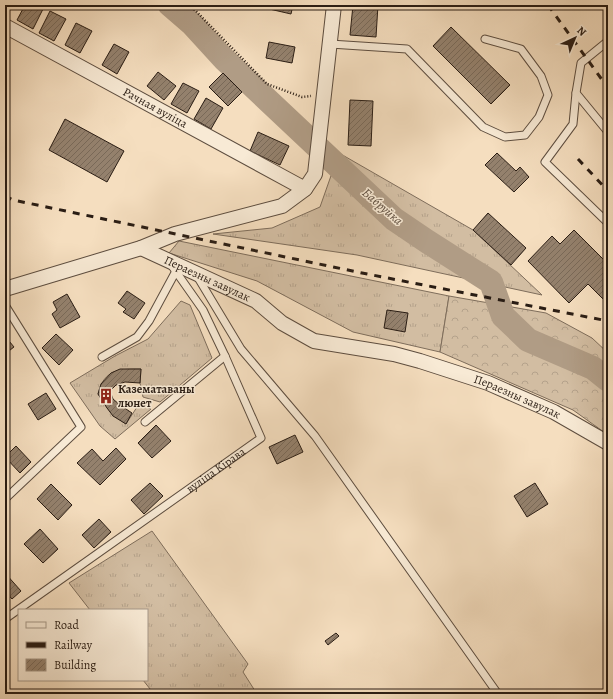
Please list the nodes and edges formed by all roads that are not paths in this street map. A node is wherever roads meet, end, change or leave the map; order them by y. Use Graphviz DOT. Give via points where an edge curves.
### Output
graph roads {
  1 [pos="334,5"];
  2 [pos="5,26"];
  3 [pos="485,39"];
  4 [pos="608,41"];
  5 [pos="330,44"];
  6 [pos="576,93"];
  7 [pos="608,132"];
  8 [pos="306,189"];
  9 [pos="608,223"];
  10 [pos="141,248"];
  11 [pos="167,259"];
  12 [pos="176,271"];
  13 [pos="195,272"];
  14 [pos="5,289"];
  15 [pos="5,305"];
  16 [pos="225,356"];
  17 [pos="102,357"];
  18 [pos="145,422"];
  19 [pos="608,444"];
  20 [pos="5,499"];
  21 [pos="19,609"];
  22 [pos="18,610"];
  23 [pos="5,619"];
  24 [pos="498,694"];
  1 -- 5 [label="street, Пераезны завулак"];
  2 -- 8 [label="street, Рачная вуліца"];
  3 -- 5 [label="lane" via="521,49 541,76 548,95 538,117 525,135 505,137 482,127 407,49"];
  4 -- 6 [label="lane" via="581,63"];
  5 -- 8 [label="street, Пераезны завулак" via="315,174"];
  6 -- 7 [label="lane"];
  6 -- 9 [label="lane" via="573,124 545,162"];
  8 -- 10 [label="street, Пераезны завулак" via="282,206 175,234"];
  10 -- 11 [label="street, Пераезны завулак"];
  10 -- 14 [label="street"];
  11 -- 12 [label="lane, вуліца Кірава"];
  11 -- 13 [label="street, Пераезны завулак"];
  12 -- 16 [label="lane, вуліца Кірава" via="203,310"];
  12 -- 17 [label="lane" via="149,321 137,337"];
  13 -- 19 [label="street, Пераезны завулак" via="256,301 282,323 314,341 394,354 488,383 554,412"];
  13 -- 24 [label="lane" via="241,349 315,436"];
  15 -- 20 [label="lane" via="81,427"];
  16 -- 18 [label="lane"];
  16 -- 21 [label="lane, вуліца Кірава" via="261,438"];
  22 -- 23 [label="lane, вуліца Кірава"];
}
